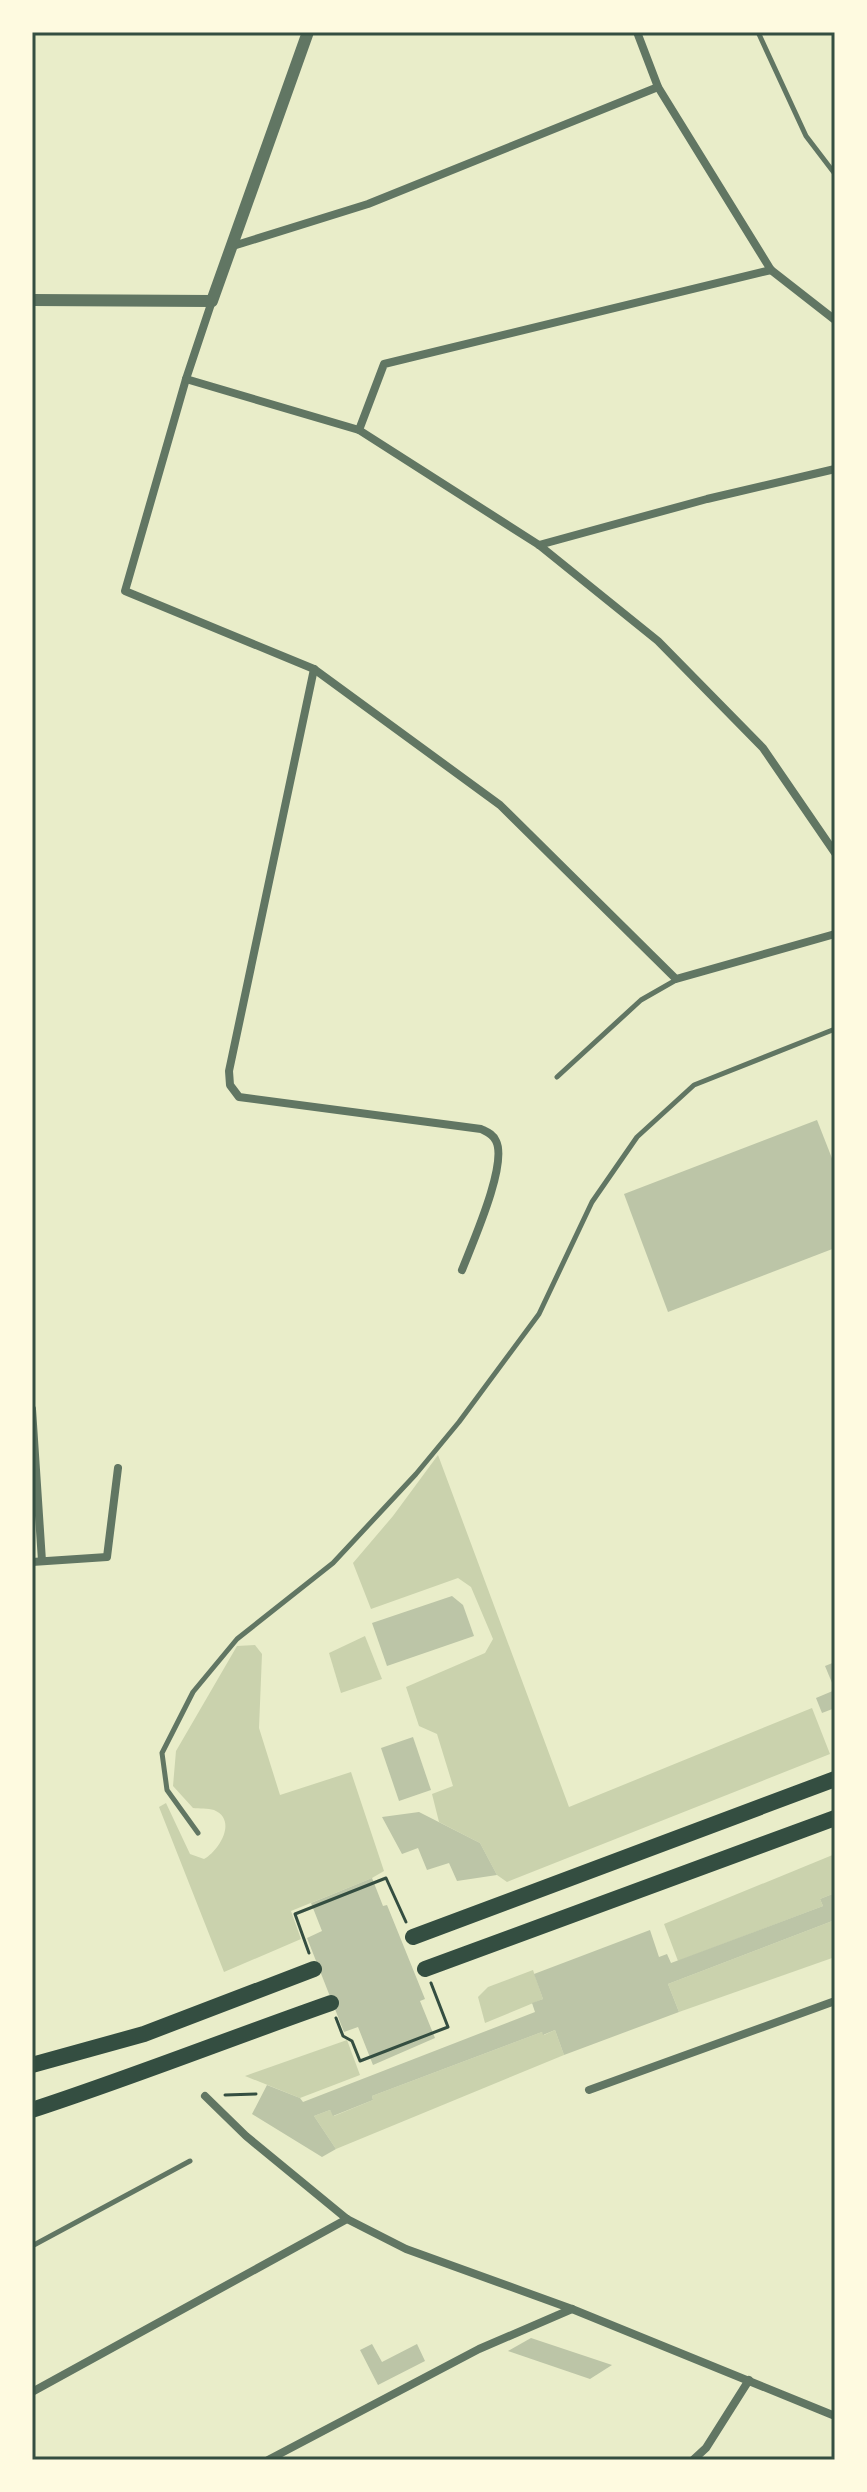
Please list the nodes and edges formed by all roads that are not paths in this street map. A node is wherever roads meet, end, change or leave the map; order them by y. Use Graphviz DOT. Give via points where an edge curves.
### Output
graph roads {
  1 [pos="308,32"];
  2 [pos="637,32"];
  3 [pos="758,32"];
  4 [pos="658,87"];
  5 [pos="835,174"];
  6 [pos="233,246"];
  7 [pos="771,270"];
  8 [pos="32,300"];
  9 [pos="212,301"];
  10 [pos="835,320"];
  11 [pos="186,379"];
  12 [pos="359,430"];
  13 [pos="835,469"];
  14 [pos="539,545"];
  15 [pos="314,669"];
  16 [pos="835,853"];
  17 [pos="835,934"];
  18 [pos="676,979"];
  19 [pos="835,1029"];
  20 [pos="557,1077"];
  21 [pos="462,1270"];
  22 [pos="32,1409"];
  23 [pos="118,1468"];
  24 [pos="42,1561"];
  25 [pos="32,1562"];
  26 [pos="835,1779"];
  27 [pos="835,1818"];
  28 [pos="198,1833"];
  29 [pos="413,1937"];
  30 [pos="314,1969"];
  31 [pos="425,1969"];
  32 [pos="835,2001"];
  33 [pos="331,2003"];
  34 [pos="32,2065"];
  35 [pos="589,2090"];
  36 [pos="205,2096"];
  37 [pos="32,2110"];
  38 [pos="190,2161"];
  39 [pos="347,2219"];
  40 [pos="32,2246"];
  41 [pos="572,2309"];
  42 [pos="749,2380"];
  43 [pos="32,2392"];
  44 [pos="835,2416"];
  45 [pos="268,2460"];
  46 [pos="693,2460"];
  1 -- 6 [label="street"];
  2 -- 4 [label="street"];
  3 -- 5 [label="lane" via="806,136"];
  4 -- 6 [label="street" via="368,204"];
  4 -- 7 [label="street"];
  6 -- 9 [label="street"];
  7 -- 10 [label="street"];
  7 -- 12 [label="street" via="384,364"];
  8 -- 9 [label="street"];
  9 -- 11 [label="street"];
  11 -- 12 [label="street"];
  11 -- 15 [label="street" via="125,591"];
  12 -- 14 [label="street"];
  13 -- 14 [label="street"];
  14 -- 16 [label="street" via="658,641 763,748"];
  15 -- 18 [label="street" via="500,805"];
  15 -- 21 [label="street" via="230,1085 239,1097 481,1129 492,1136 499,1160"];
  17 -- 18 [label="street"];
  18 -- 20 [label="lane" via="641,1000"];
  19 -- 28 [label="lane" via="694,1085 637,1137 592,1202 539,1314 459,1422 333,1563 237,1639 193,1692 162,1753 167,1790"];
  22 -- 24 [label="street"];
  23 -- 24 [label="street" via="107,1557"];
  24 -- 25 [label="street"];
  26 -- 29 [label="highway"];
  27 -- 31 [label="highway"];
  30 -- 34 [label="highway" via="144,2034"];
  32 -- 35 [label="street"];
  33 -- 37 [label="highway"];
  36 -- 39 [label="street"];
  38 -- 40 [label="lane"];
  39 -- 41 [label="street" via="406,2249"];
  39 -- 43 [label="street"];
  41 -- 42 [label="street"];
  41 -- 45 [label="street" via="479,2349"];
  42 -- 44 [label="street"];
  42 -- 46 [label="street"];
}
